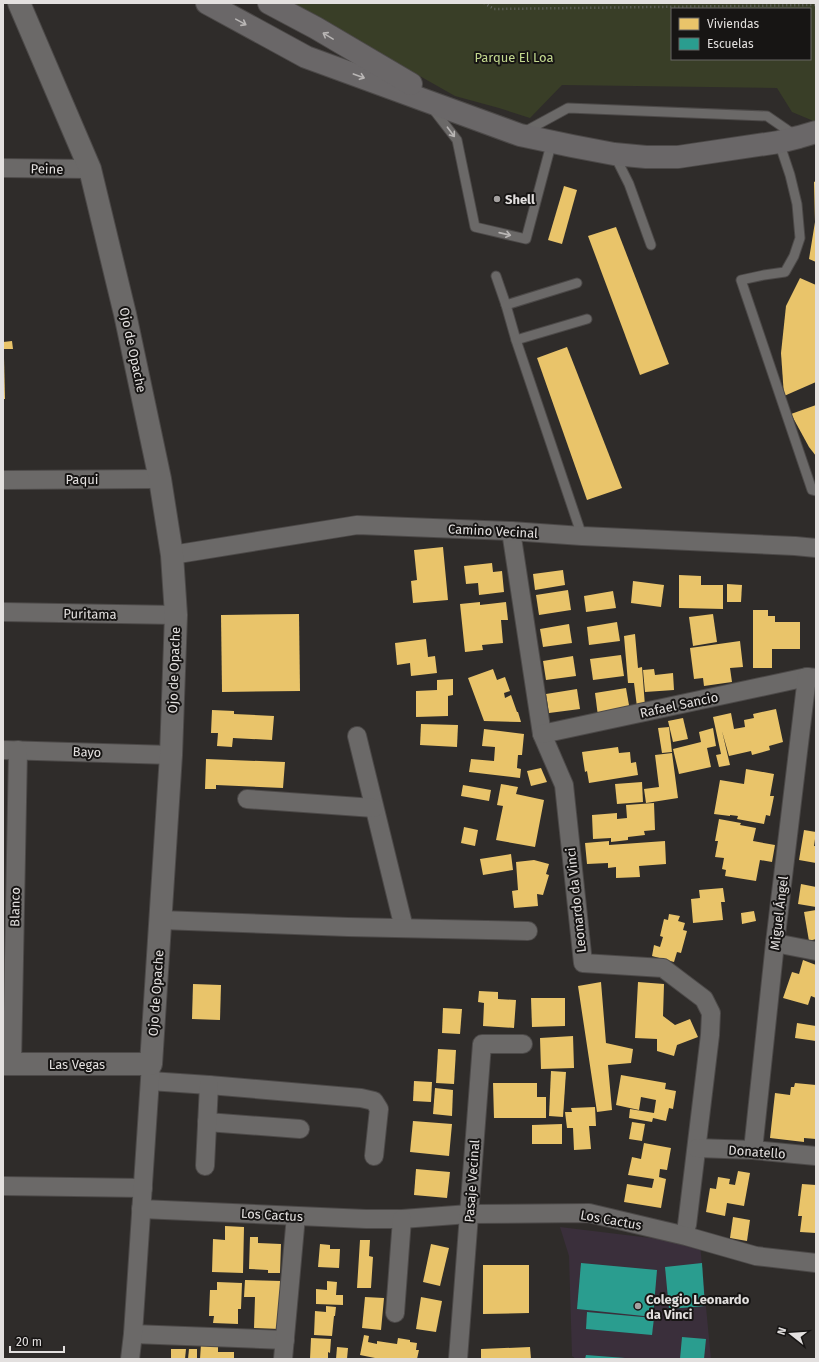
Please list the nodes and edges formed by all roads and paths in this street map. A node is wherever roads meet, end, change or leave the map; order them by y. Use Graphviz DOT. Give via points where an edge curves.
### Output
graph roads {
  1 [pos="19,3"];
  2 [pos="207,3"];
  3 [pos="269,3"];
  4 [pos="484,3"];
  5 [pos="776,4"];
  6 [pos="816,5"];
  7 [pos="427,101"];
  8 [pos="458,112"];
  9 [pos="520,134"];
  10 [pos="798,137"];
  11 [pos="552,141"];
  12 [pos="614,154"];
  13 [pos="3,168"];
  14 [pos="90,169"];
  15 [pos="651,245"];
  16 [pos="496,276"];
  17 [pos="577,283"];
  18 [pos="506,305"];
  19 [pos="587,319"];
  20 [pos="516,340"];
  21 [pos="160,479"];
  22 [pos="3,480"];
  23 [pos="816,491"];
  24 [pos="511,531"];
  25 [pos="582,536"];
  26 [pos="816,548"];
  27 [pos="172,555"];
  28 [pos="3,612"];
  29 [pos="176,615"];
  30 [pos="812,677"];
  31 [pos="542,734"];
  32 [pos="357,736"];
  33 [pos="11,750"];
  34 [pos="171,754"];
  35 [pos="247,799"];
  36 [pos="374,808"];
  37 [pos="9,877"];
  38 [pos="161,920"];
  39 [pos="404,928"];
  40 [pos="528,931"];
  41 [pos="775,943"];
  42 [pos="816,950"];
  43 [pos="524,1044"];
  44 [pos="7,1064"];
  45 [pos="151,1073"];
  46 [pos="209,1085"];
  47 [pos="207,1122"];
  48 [pos="300,1129"];
  49 [pos="697,1148"];
  50 [pos="753,1150"];
  51 [pos="374,1156"];
  52 [pos="816,1156"];
  53 [pos="205,1166"];
  54 [pos="3,1186"];
  55 [pos="143,1188"];
  56 [pos="141,1209"];
  57 [pos="469,1214"];
  58 [pos="296,1216"];
  59 [pos="402,1219"];
  60 [pos="687,1225"];
  61 [pos="816,1263"];
  62 [pos="395,1313"];
  63 [pos="133,1334"];
  64 [pos="285,1340"];
  65 [pos="130,1359"];
  66 [pos="283,1359"];
  67 [pos="458,1359"];
  1 -- 14 [label="main road, Ojo de Opache"];
  2 -- 7 [label="main road, one-way" via="306,57"];
  8 -- 3 [label="main road, one-way"];
  4 -- 5 [label="path" via="494,9"];
  5 -- 6 [label="path"];
  7 -- 8 [label="main road"];
  7 -- 11 [label="lane, one-way" via="457,140 475,227 526,239"];
  8 -- 9 [label="main road"];
  9 -- 10 [label="lane" via="568,108 767,116"];
  9 -- 11 [label="main road"];
  10 -- 12 [label="main road" via="678,157"];
  10 -- 23 [label="lane" via="790,175 800,238 794,256 785,272 741,280 812,490"];
  11 -- 12 [label="main road"];
  12 -- 15 [label="lane" via="629,184"];
  13 -- 14 [label="street, Peine"];
  14 -- 21 [label="main road, Ojo de Opache" via="125,314"];
  16 -- 18 [label="lane"];
  17 -- 18 [label="lane"];
  18 -- 20 [label="lane"];
  19 -- 20 [label="lane"];
  20 -- 25 [label="lane"];
  21 -- 22 [label="street, Paqui"];
  21 -- 27 [label="main road, Ojo de Opache"];
  24 -- 25 [label="street, Camino Vecinal"];
  24 -- 27 [label="street, Camino Vecinal" via="357,525"];
  24 -- 31 [label="street, Leonardo da Vinci"];
  25 -- 26 [label="street, Camino Vecinal"];
  27 -- 29 [label="main road, Ojo de Opache"];
  28 -- 29 [label="street, Puritama"];
  29 -- 34 [label="main road, Ojo de Opache"];
  30 -- 31 [label="street, Rafael Sancio"];
  30 -- 41 [label="street, Miguel Ángel"];
  31 -- 49 [label="street, Leonardo da Vinci" via="564,785 583,963 663,968 704,999 711,1013"];
  32 -- 36 [label="street"];
  33 -- 34 [label="street, Bayo"];
  33 -- 37 [label="street, Blanco"];
  34 -- 38 [label="main road, Ojo de Opache"];
  35 -- 36 [label="street"];
  36 -- 39 [label="street"];
  37 -- 44 [label="street, Blanco"];
  38 -- 39 [label="street"];
  38 -- 45 [label="main road, Ojo de Opache"];
  39 -- 40 [label="street"];
  41 -- 42 [label="street"];
  41 -- 50 [label="street, Miguel Ángel"];
  43 -- 57 [label="street, Pasaje Vecinal" via="482,1044"];
  44 -- 45 [label="main road, Las Vegas"];
  45 -- 46 [label="street"];
  45 -- 55 [label="street, Ojo de Opache"];
  46 -- 47 [label="street"];
  46 -- 51 [label="street" via="374,1100 379,1109"];
  47 -- 48 [label="street"];
  47 -- 53 [label="street"];
  49 -- 50 [label="street, Donatello"];
  49 -- 60 [label="street, Leonardo da Vinci"];
  50 -- 52 [label="street, Donatello"];
  54 -- 55 [label="street"];
  55 -- 56 [label="street, Ojo de Opache"];
  56 -- 58 [label="street, Los Cactus"];
  56 -- 63 [label="street, Ojo de Opache"];
  57 -- 59 [label="street, Los Cactus"];
  57 -- 61 [label="street, Los Cactus" via="589,1212 756,1256"];
  57 -- 67 [label="street, Pasaje Vecinal"];
  58 -- 59 [label="street, Los Cactus"];
  58 -- 64 [label="street"];
  59 -- 62 [label="street"];
  63 -- 64 [label="street"];
  63 -- 65 [label="street, Ojo de Opache"];
  64 -- 66 [label="street"];
}
